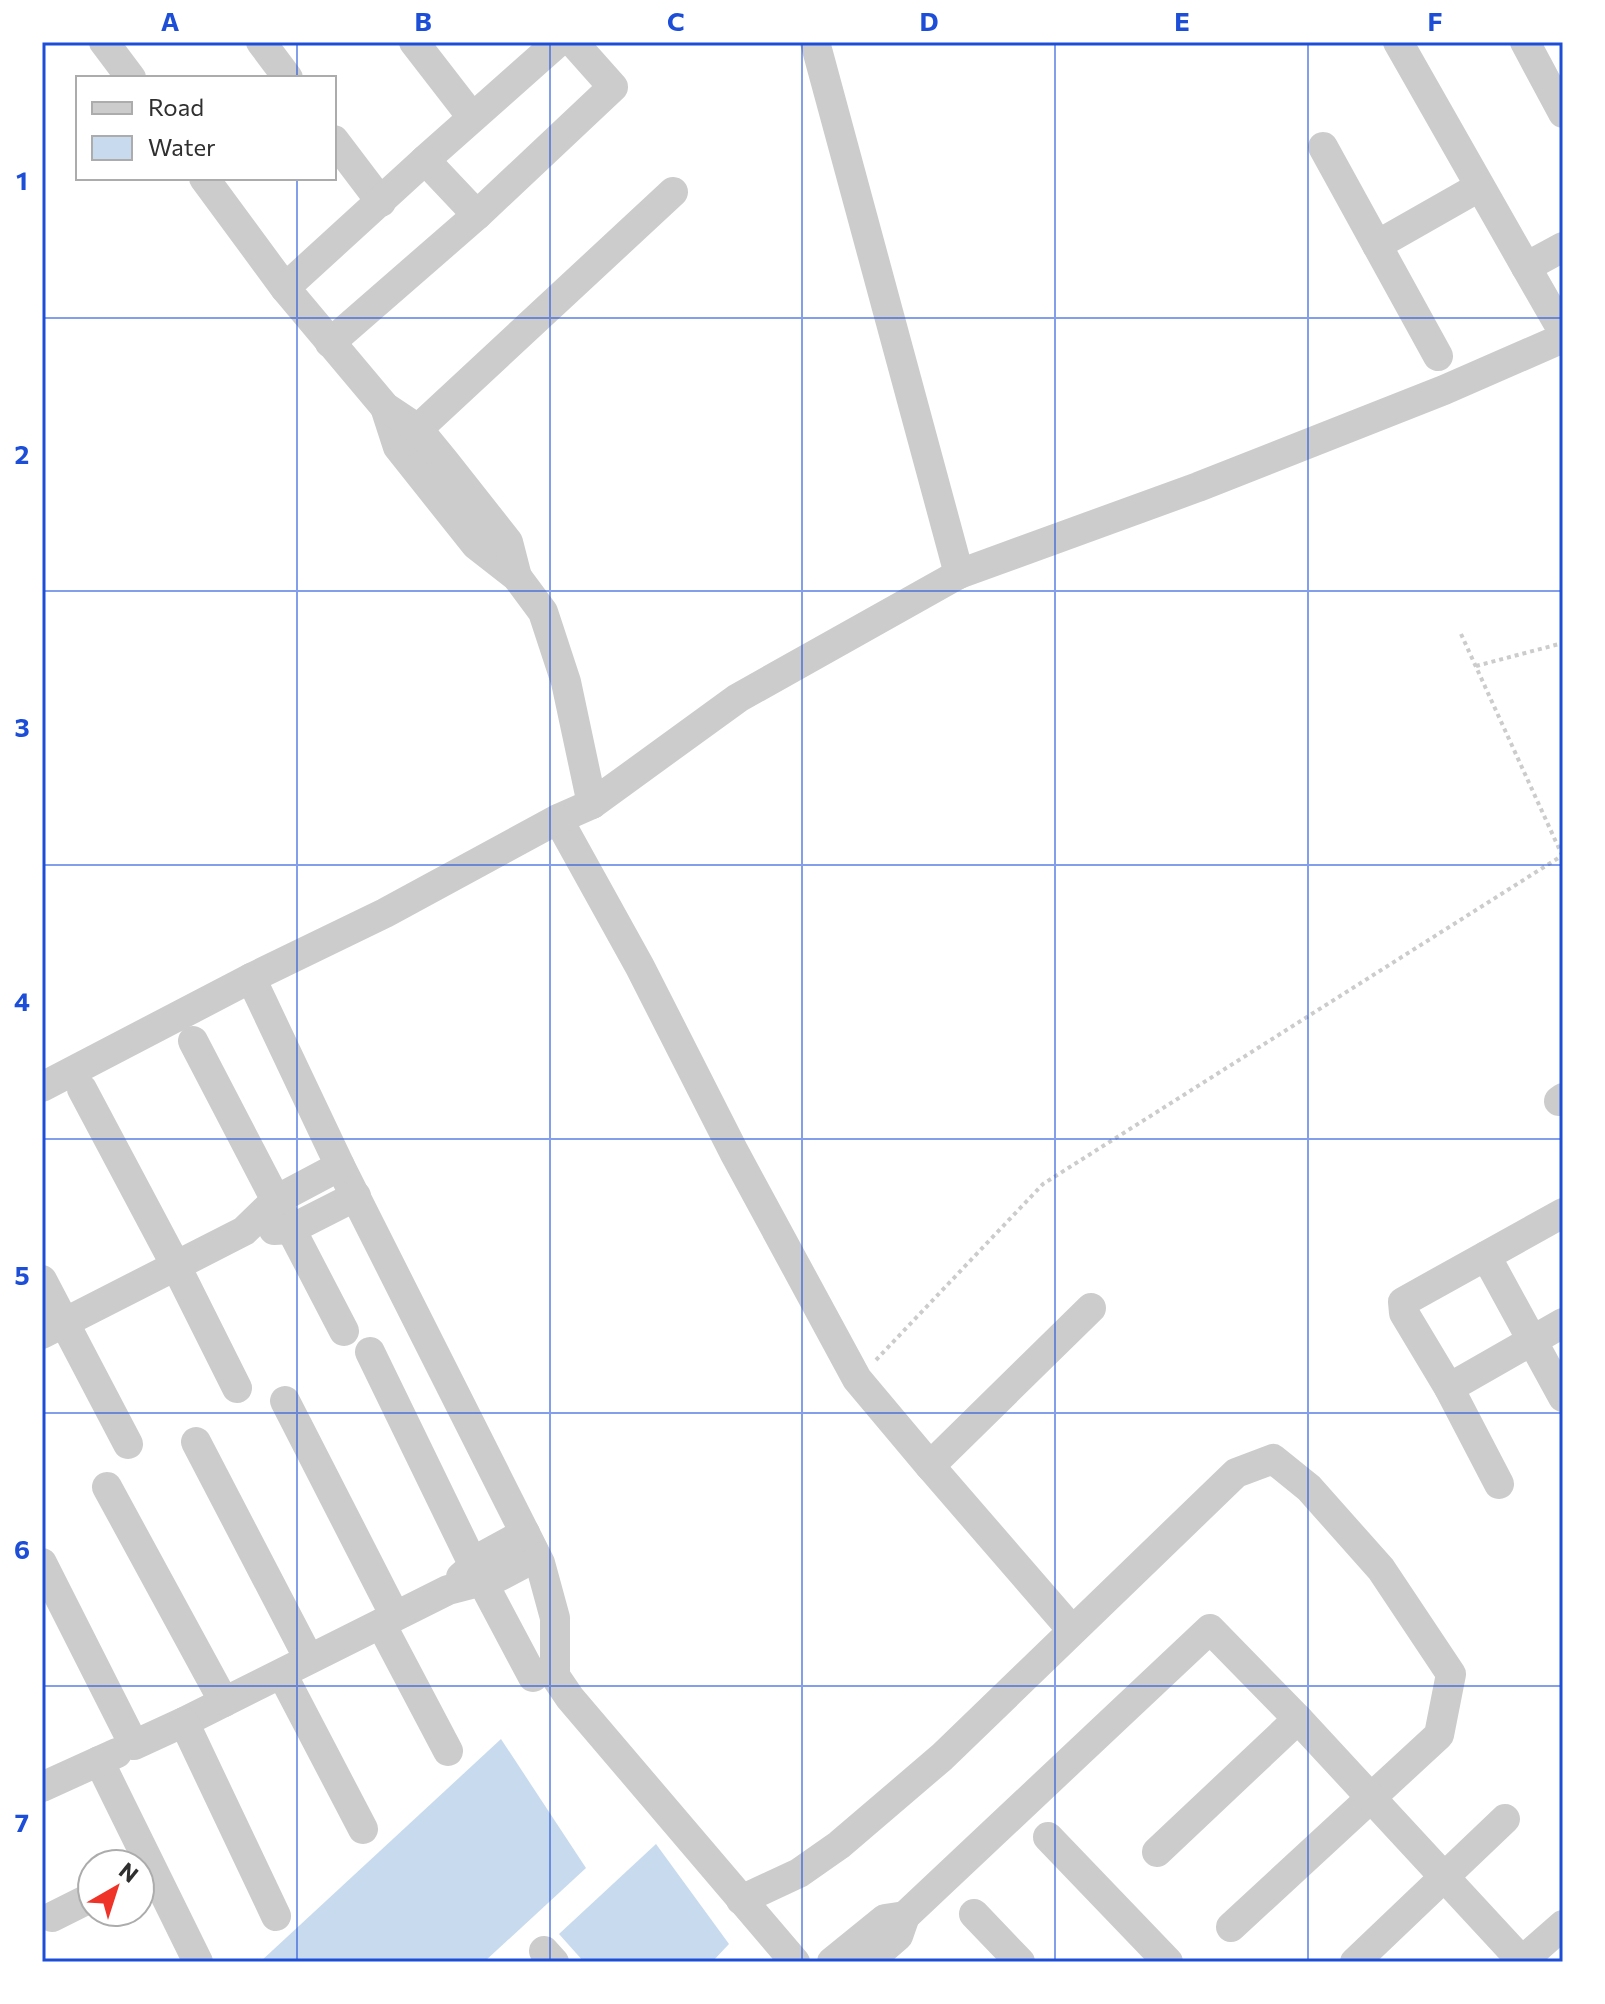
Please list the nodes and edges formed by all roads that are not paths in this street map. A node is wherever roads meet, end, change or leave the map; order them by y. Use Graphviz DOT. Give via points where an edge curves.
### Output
graph roads {
  1 [pos="104,42"];
  2 [pos="261,42"];
  3 [pos="414,42"];
  4 [pos="558,42"];
  5 [pos="573,42"];
  6 [pos="815,42"];
  7 [pos="1398,42"];
  8 [pos="1525,42"];
  9 [pos="130,76"];
  10 [pos="286,76"];
  11 [pos="1563,113"];
  12 [pos="472,117"];
  13 [pos="336,143"];
  14 [pos="1323,147"];
  15 [pos="425,160"];
  16 [pos="205,180"];
  17 [pos="1479,187"];
  18 [pos="673,192"];
  19 [pos="381,202"];
  20 [pos="477,215"];
  21 [pos="1377,245"];
  22 [pos="1563,247"];
  23 [pos="1526,267"];
  24 [pos="285,288"];
  25 [pos="1560,330"];
  26 [pos="330,343"];
  27 [pos="1438,356"];
  28 [pos="408,438"];
  29 [pos="959,574"];
  30 [pos="592,804"];
  31 [pos="558,819"];
  32 [pos="251,978"];
  33 [pos="193,1041"];
  34 [pos="42,1087"];
  35 [pos="82,1089"];
  36 [pos="340,1166"];
  37 [pos="356,1196"];
  38 [pos="276,1200"];
  39 [pos="1563,1213"];
  40 [pos="291,1229"];
  41 [pos="244,1231"];
  42 [pos="1486,1256"];
  43 [pos="175,1264"];
  44 [pos="42,1280"];
  45 [pos="1091,1308"];
  46 [pos="1563,1323"];
  47 [pos="53,1328"];
  48 [pos="344,1331"];
  49 [pos="1532,1340"];
  50 [pos="370,1352"];
  51 [pos="237,1388"];
  52 [pos="1449,1388"];
  53 [pos="1563,1397"];
  54 [pos="285,1401"];
  55 [pos="196,1442"];
  56 [pos="128,1444"];
  57 [pos="930,1466"];
  58 [pos="1499,1484"];
  59 [pos="107,1487"];
  60 [pos="531,1545"];
  61 [pos="42,1563"];
  62 [pos="478,1574"];
  63 [pos="388,1620"];
  64 [pos="1072,1630"];
  65 [pos="309,1659"];
  66 [pos="282,1674"];
  67 [pos="533,1677"];
  68 [pos="224,1702"];
  69 [pos="1298,1719"];
  70 [pos="184,1722"];
  71 [pos="134,1745"];
  72 [pos="448,1751"];
  73 [pos="99,1761"];
  74 [pos="43,1784"];
  75 [pos="1372,1798"];
  76 [pos="1505,1819"];
  77 [pos="363,1829"];
  78 [pos="1048,1837"];
  79 [pos="136,1848"];
  80 [pos="1157,1852"];
  81 [pos="1443,1876"];
  82 [pos="156,1892"];
  83 [pos="741,1900"];
  84 [pos="76,1905"];
  85 [pos="974,1914"];
  86 [pos="276,1916"];
  87 [pos="905,1916"];
  88 [pos="52,1917"];
  89 [pos="1563,1925"];
  90 [pos="1231,1927"];
  91 [pos="189,1959"];
  92 [pos="795,1962"];
  93 [pos="832,1962"];
  94 [pos="868,1962"];
  95 [pos="1020,1962"];
  96 [pos="1168,1962"];
  97 [pos="1355,1962"];
  98 [pos="1522,1962"];
  1 -- 9 [label="street"];
  2 -- 10 [label="street"];
  3 -- 12 [label="street"];
  4 -- 12 [label="street"];
  5 -- 20 [label="street" via="613,87"];
  6 -- 29 [label="street"];
  7 -- 17 [label="street"];
  8 -- 11 [label="street"];
  12 -- 15 [label="street"];
  13 -- 19 [label="street"];
  14 -- 21 [label="street"];
  15 -- 19 [label="street"];
  15 -- 20 [label="street"];
  16 -- 24 [label="street"];
  17 -- 21 [label="street"];
  17 -- 23 [label="street"];
  18 -- 28 [label="street"];
  19 -- 24 [label="street"];
  20 -- 26 [label="street"];
  21 -- 27 [label="street"];
  22 -- 23 [label="street"];
  23 -- 25 [label="street"];
  24 -- 26 [label="street"];
  25 -- 29 [label="street" via="1429,396"];
  26 -- 28 [label="street"];
  28 -- 30 [label="street" via="508,542 517,577 543,612 566,682"];
  29 -- 30 [label="street" via="738,698"];
  30 -- 31 [label="street"];
  31 -- 32 [label="street"];
  31 -- 57 [label="street" via="857,1379"];
  32 -- 34 [label="street"];
  32 -- 36 [label="street"];
  33 -- 38 [label="street"];
  35 -- 43 [label="street"];
  36 -- 37 [label="street"];
  36 -- 38 [label="street"];
  37 -- 40 [label="street"];
  37 -- 60 [label="street"];
  38 -- 40 [label="street"];
  38 -- 41 [label="street"];
  39 -- 42 [label="street"];
  40 -- 41 [label="street"];
  40 -- 48 [label="street"];
  41 -- 43 [label="street"];
  42 -- 49 [label="street"];
  42 -- 52 [label="street" via="1403,1302 1404,1313"];
  43 -- 47 [label="street"];
  43 -- 51 [label="street"];
  44 -- 47 [label="street"];
  45 -- 57 [label="street"];
  46 -- 49 [label="street"];
  47 -- 56 [label="street"];
  49 -- 52 [label="street"];
  49 -- 53 [label="street"];
  50 -- 62 [label="street"];
  52 -- 58 [label="street"];
  54 -- 63 [label="street"];
  55 -- 65 [label="street"];
  57 -- 64 [label="street"];
  59 -- 68 [label="street"];
  60 -- 62 [label="street" via="487,1554"];
  60 -- 83 [label="street" via="555,1618 555,1676"];
  61 -- 71 [label="street"];
  62 -- 63 [label="street"];
  62 -- 67 [label="street"];
  63 -- 65 [label="street"];
  63 -- 72 [label="street"];
  64 -- 75 [label="street" via="1236,1473 1273,1459 1309,1488 1381,1569 1451,1674 1439,1735"];
  64 -- 83 [label="street" via="984,1719 839,1845 799,1873"];
  65 -- 66 [label="street"];
  66 -- 68 [label="street"];
  66 -- 77 [label="street"];
  68 -- 70 [label="street"];
  69 -- 75 [label="street"];
  69 -- 80 [label="street"];
  69 -- 87 [label="street" via="1210,1629"];
  70 -- 71 [label="street"];
  70 -- 86 [label="street"];
  71 -- 73 [label="street"];
  73 -- 74 [label="street"];
  73 -- 79 [label="street"];
  75 -- 81 [label="street"];
  75 -- 90 [label="street"];
  76 -- 81 [label="street"];
  78 -- 96 [label="street"];
  81 -- 97 [label="street"];
  81 -- 98 [label="street"];
  82 -- 91 [label="street"];
  83 -- 92 [label="street"];
  84 -- 88 [label="street"];
  85 -- 95 [label="street"];
  87 -- 93 [label="street" via="885,1919"];
  87 -- 94 [label="street" via="898,1936"];
  89 -- 98 [label="street"];
}
